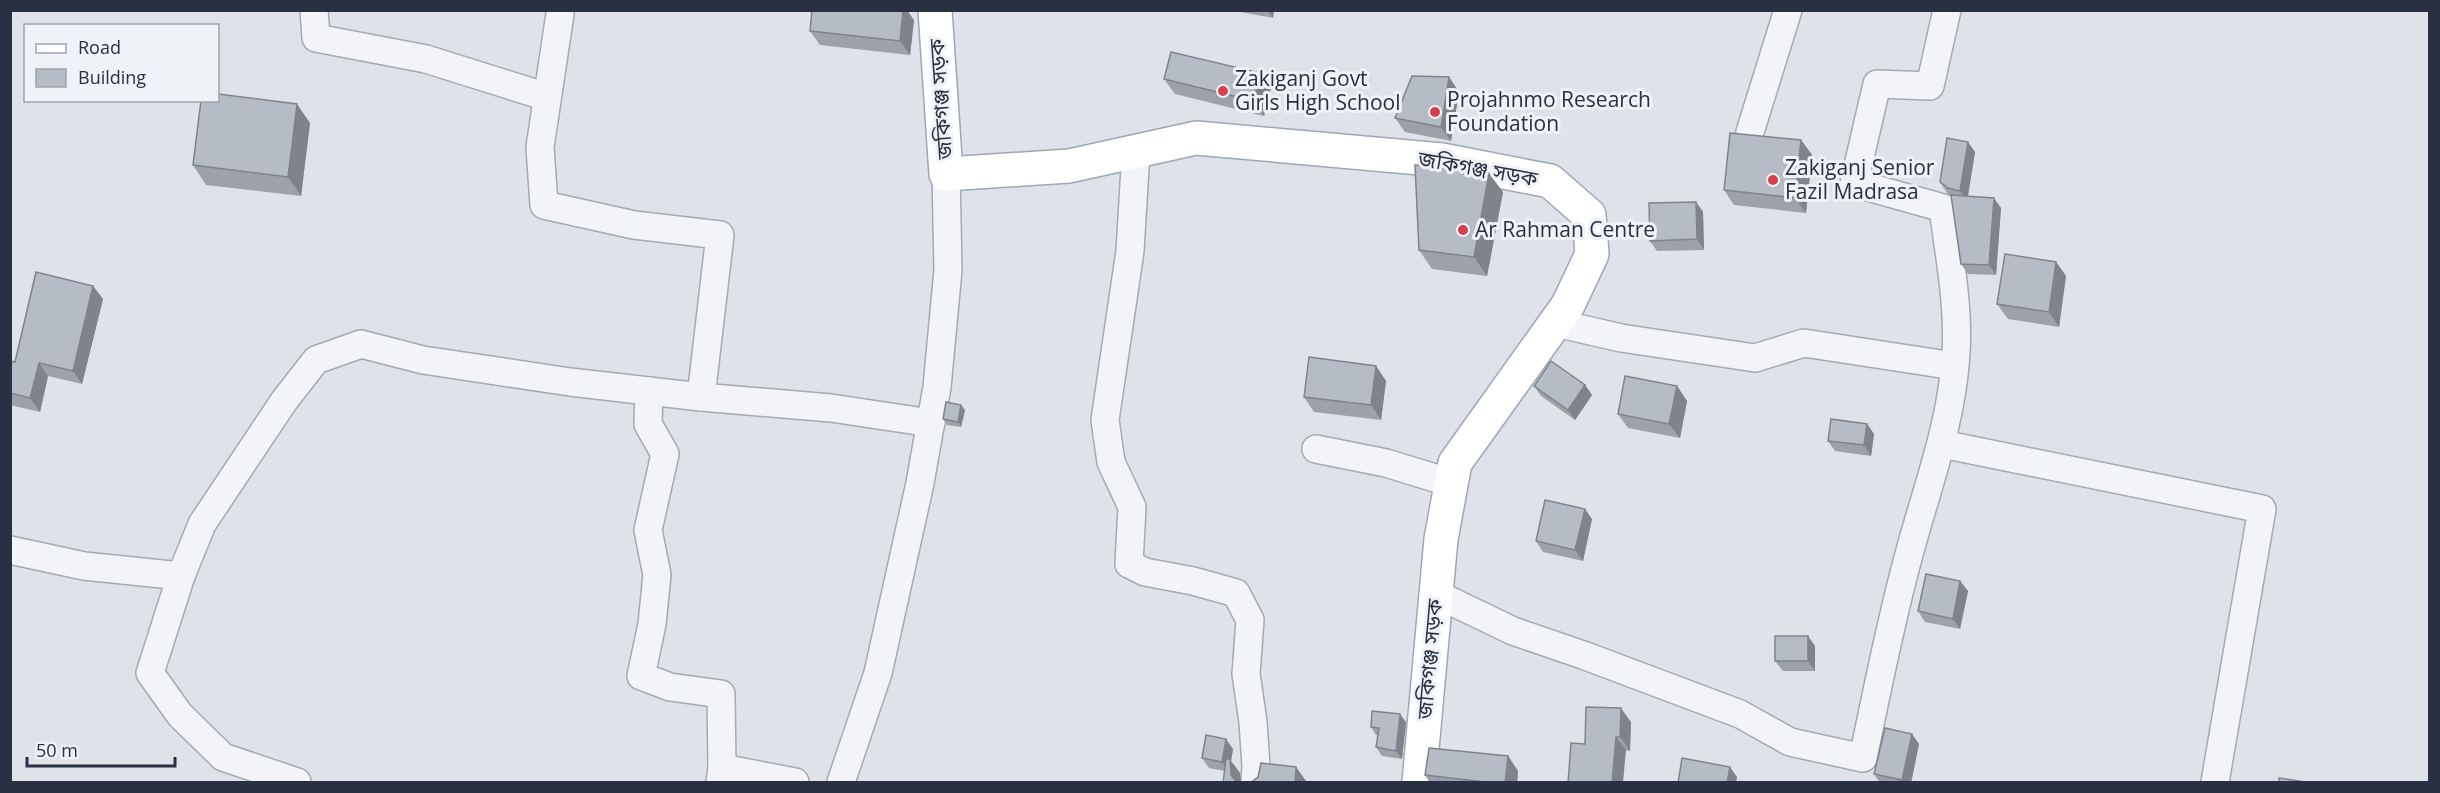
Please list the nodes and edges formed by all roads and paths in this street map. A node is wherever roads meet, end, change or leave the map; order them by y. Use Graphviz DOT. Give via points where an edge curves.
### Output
graph roads {
  1 [pos="314,10"];
  2 [pos="935,10"];
  3 [pos="1788,10"];
  4 [pos="1947,10"];
  5 [pos="560,14"];
  6 [pos="547,97"];
  7 [pos="1750,132"];
  8 [pos="1136,152"];
  9 [pos="946,174"];
  10 [pos="1556,323"];
  11 [pos="1954,366"];
  12 [pos="649,391"];
  13 [pos="701,397"];
  14 [pos="931,423"];
  15 [pos="1942,444"];
  16 [pos="1316,449"];
  17 [pos="1451,483"];
  18 [pos="10,550"];
  19 [pos="181,576"];
  20 [pos="1436,594"];
  21 [pos="721,775"];
  22 [pos="297,783"];
  23 [pos="795,783"];
  24 [pos="841,783"];
  25 [pos="1255,783"];
  26 [pos="1419,783"];
  27 [pos="2216,783"];
  1 -- 6 [label="street" via="316,38 426,59"];
  2 -- 9 [label="main road, জকিগঞ্জ সড়ক"];
  3 -- 7 [label="street"];
  4 -- 11 [label="street" via="1930,86 1877,84 1854,183 1943,207 1953,293"];
  5 -- 6 [label="street"];
  6 -- 13 [label="street" via="540,147 544,205 634,225 720,235"];
  8 -- 9 [label="main road, জকিগঞ্জ সড়ক" via="1069,166"];
  8 -- 10 [label="main road, জকিগঞ্জ সড়ক" via="1196,138 1442,160 1550,181 1589,215 1592,254"];
  8 -- 25 [label="street" via="1130,251 1105,420 1111,462 1132,507 1129,564 1145,572 1236,593 1250,620 1246,674 1254,733"];
  9 -- 14 [label="street" via="948,270"];
  10 -- 11 [label="street" via="1621,338 1755,358 1804,343"];
  10 -- 17 [label="main road, জকিগঞ্জ সড়ক" via="1455,463"];
  11 -- 15 [label="street"];
  12 -- 13 [label="street"];
  12 -- 19 [label="street" via="423,360 361,344 316,360 284,401 202,525"];
  12 -- 21 [label="street" via="648,424 665,454 648,530 657,575 641,676 670,687 721,694"];
  13 -- 14 [label="street" via="831,408"];
  14 -- 24 [label="street" via="878,673"];
  15 -- 20 [label="street" via="1906,567 1863,758 1790,742 1740,714 1513,632"];
  15 -- 27 [label="street" via="2262,509"];
  16 -- 17 [label="street" via="1386,463"];
  17 -- 20 [label="main road, জকিগঞ্জ সড়ক"];
  18 -- 19 [label="street" via="84,566"];
  19 -- 22 [label="street" via="150,673 180,715 223,757"];
  20 -- 26 [label="main road, জকিগঞ্জ সড়ক"];
  21 -- 23 [label="street"];
}
